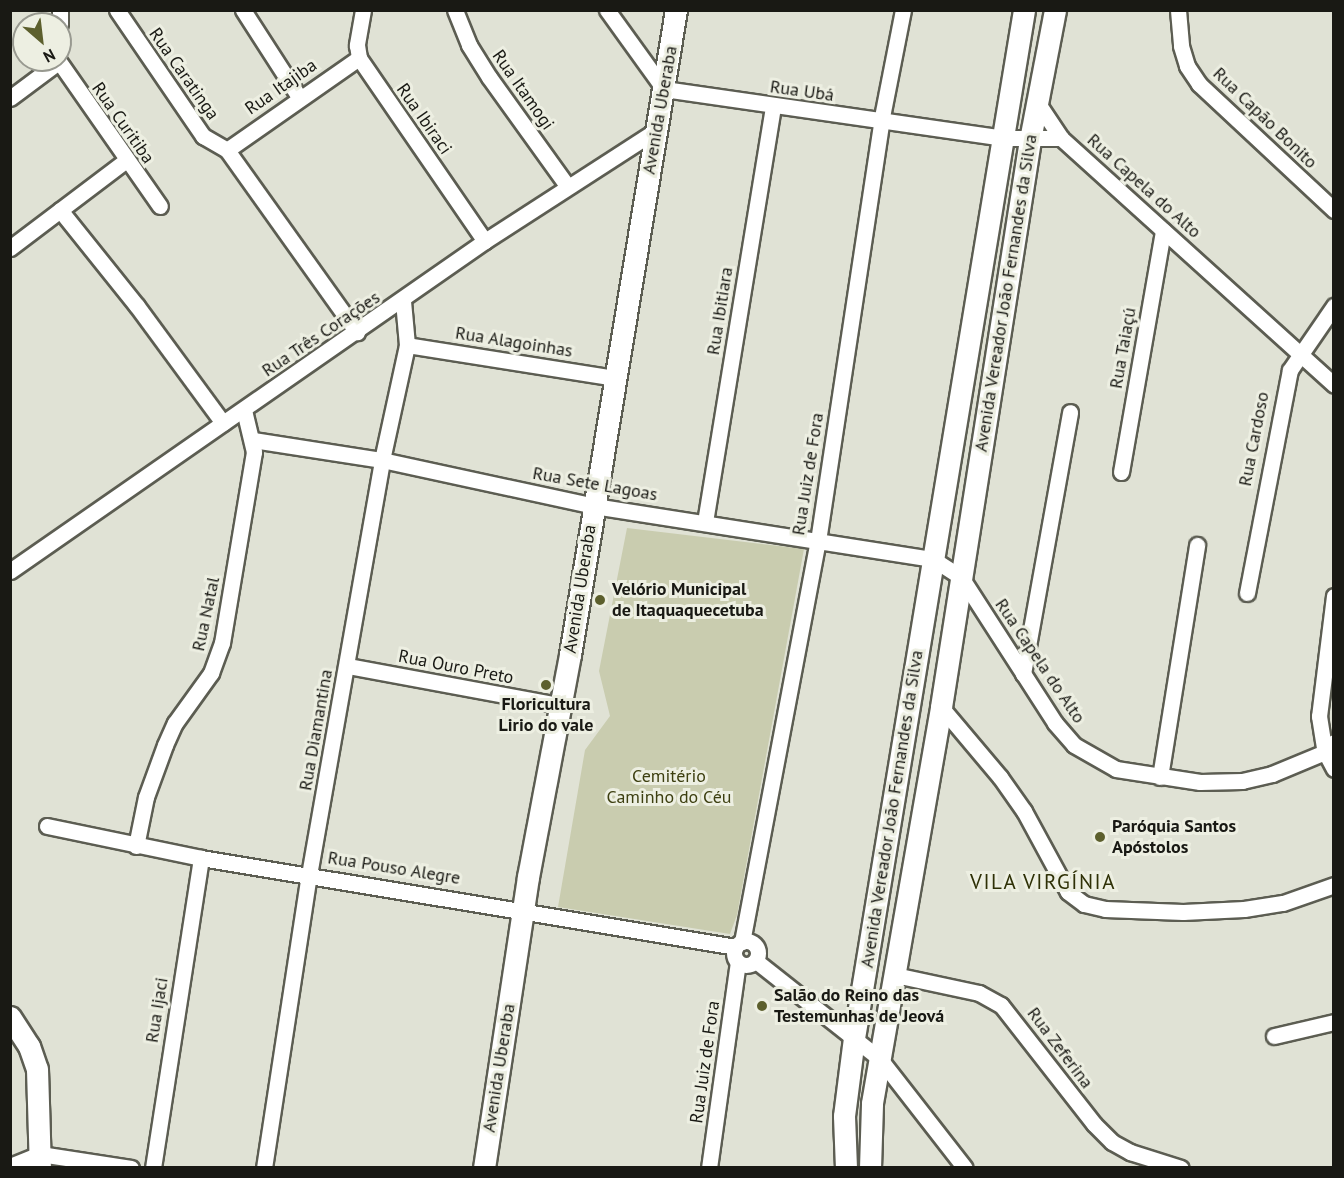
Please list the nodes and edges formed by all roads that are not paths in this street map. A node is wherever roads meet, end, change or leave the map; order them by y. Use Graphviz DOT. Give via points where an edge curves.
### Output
graph roads {
  1 [pos="117,10"];
  2 [pos="243,10"];
  3 [pos="363,10"];
  4 [pos="455,10"];
  5 [pos="607,10"];
  6 [pos="676,10"];
  7 [pos="903,10"];
  8 [pos="1178,10"];
  9 [pos="1023,14"];
  10 [pos="1054,17"];
  11 [pos="359,58"];
  12 [pos="43,72"];
  13 [pos="64,72"];
  14 [pos="664,89"];
  15 [pos="10,98"];
  16 [pos="299,98"];
  17 [pos="1037,102"];
  18 [pos="773,107"];
  19 [pos="881,122"];
  20 [pos="656,131"];
  21 [pos="1002,138"];
  22 [pos="1061,138"];
  23 [pos="1030,140"];
  24 [pos="226,150"];
  25 [pos="125,161"];
  26 [pos="568,187"];
  27 [pos="160,206"];
  28 [pos="60,210"];
  29 [pos="1334,210"];
  30 [pos="1163,231"];
  31 [pos="485,241"];
  32 [pos="10,248"];
  33 [pos="403,301"];
  34 [pos="1334,306"];
  35 [pos="357,332"];
  36 [pos="407,345"];
  37 [pos="1298,352"];
  38 [pos="616,378"];
  39 [pos="1334,385"];
  40 [pos="244,410"];
  41 [pos="1070,412"];
  42 [pos="223,423"];
  43 [pos="952,438"];
  44 [pos="253,440"];
  45 [pos="983,442"];
  46 [pos="382,460"];
  47 [pos="1121,472"];
  48 [pos="594,507"];
  49 [pos="705,522"];
  50 [pos="818,541"];
  51 [pos="1197,544"];
  52 [pos="933,558"];
  53 [pos="10,571"];
  54 [pos="961,577"];
  55 [pos="1247,593"];
  56 [pos="1334,596"];
  57 [pos="348,666"];
  58 [pos="1023,674"];
  59 [pos="558,705"];
  60 [pos="941,707"];
  61 [pos="1329,747"];
  62 [pos="1334,769"];
  63 [pos="1161,777"];
  64 [pos="47,826"];
  65 [pos="136,846"];
  66 [pos="201,858"];
  67 [pos="309,874"];
  68 [pos="1334,885"];
  69 [pos="523,909"];
  70 [pos="738,950"];
  71 [pos="756,961"];
  72 [pos="896,975"];
  73 [pos="10,1017"];
  74 [pos="1334,1022"];
  75 [pos="1274,1036"];
  76 [pos="854,1038"];
  77 [pos="880,1059"];
  78 [pos="40,1161"];
  79 [pos="10,1166"];
  80 [pos="131,1167"];
  81 [pos="153,1167"];
  82 [pos="264,1167"];
  83 [pos="484,1167"];
  84 [pos="709,1167"];
  85 [pos="846,1167"];
  86 [pos="870,1167"];
  87 [pos="965,1167"];
  88 [pos="1182,1167"];
  1 -- 24 [label="street, Rua Caratinga" via="203,136"];
  2 -- 16 [label="street"];
  3 -- 11 [label="street" via="357,45"];
  4 -- 26 [label="street, Rua Itamogi" via="469,45 489,77"];
  5 -- 14 [label="street"];
  6 -- 14 [label="main road, Avenida Uberaba"];
  7 -- 19 [label="street, Rua Juiz de Fora"];
  8 -- 29 [label="street, Rua Capão Bonito" via="1181,46 1187,66 1199,84"];
  9 -- 10 [label="main road"];
  9 -- 21 [label="main road, Avenida Vereador João Fernandes da Silva"];
  10 -- 17 [label="main road, Avenida Vereador João Fernandes da Silva"];
  11 -- 16 [label="street, Rua Itajiba"];
  11 -- 31 [label="street, Rua Ibiraci"];
  12 -- 15 [label="street"];
  13 -- 25 [label="street, Rua Curitiba"];
  14 -- 18 [label="street, Rua Ubá"];
  14 -- 20 [label="main road, Avenida Uberaba"];
  16 -- 24 [label="street, Rua Itajiba"];
  17 -- 22 [label="street, Rua Capela do Alto"];
  17 -- 23 [label="main road, Avenida Vereador João Fernandes da Silva"];
  18 -- 19 [label="street, Rua Ubá"];
  18 -- 49 [label="street, Rua Ibitiara"];
  19 -- 21 [label="street, Rua Ubá"];
  19 -- 50 [label="street, Rua Juiz de Fora"];
  20 -- 26 [label="street, Rua Três Corações"];
  20 -- 38 [label="main road, Avenida Uberaba"];
  21 -- 23 [label="street, Rua Ubá"];
  21 -- 43 [label="main road, Avenida Vereador João Fernandes da Silva"];
  22 -- 23 [label="street, Rua Capela do Alto"];
  22 -- 30 [label="street, Rua Capela do Alto"];
  23 -- 45 [label="main road, Avenida Vereador João Fernandes da Silva"];
  24 -- 35 [label="street"];
  25 -- 27 [label="street, Rua Curitiba"];
  25 -- 28 [label="street"];
  26 -- 31 [label="street, Rua Três Corações"];
  28 -- 32 [label="street"];
  28 -- 42 [label="street"];
  30 -- 37 [label="street, Rua Capela do Alto"];
  30 -- 47 [label="street, Rua Taiaçú"];
  31 -- 33 [label="street, Rua Três Corações"];
  33 -- 35 [label="street, Rua Três Corações"];
  33 -- 36 [label="street, Rua Diamantina"];
  34 -- 37 [label="street, Rua Cardoso"];
  35 -- 40 [label="street, Rua Três Corações"];
  36 -- 38 [label="street, Rua Alagoinhas"];
  36 -- 46 [label="street, Rua Diamantina"];
  37 -- 39 [label="street, Rua Capela do Alto"];
  37 -- 55 [label="street, Rua Cardoso" via="1282,395"];
  38 -- 48 [label="main road, Avenida Uberaba"];
  40 -- 42 [label="street, Rua Três Corações"];
  40 -- 44 [label="street, Rua Natal"];
  41 -- 58 [label="street"];
  42 -- 53 [label="street, Rua Três Corações"];
  43 -- 45 [label="main road"];
  43 -- 52 [label="main road, Avenida Vereador João Fernandes da Silva"];
  44 -- 46 [label="street, Rua Sete Lagoas"];
  44 -- 65 [label="street, Rua Natal" via="251,477 222,643 211,673 175,723 165,745 146,797"];
  45 -- 54 [label="main road, Avenida Vereador João Fernandes da Silva"];
  46 -- 48 [label="street, Rua Sete Lagoas"];
  46 -- 57 [label="street, Rua Diamantina"];
  48 -- 49 [label="street, Rua Sete Lagoas"];
  48 -- 59 [label="main road, Avenida Uberaba"];
  49 -- 50 [label="street, Rua Sete Lagoas"];
  50 -- 52 [label="street, Rua Sete Lagoas"];
  50 -- 70 [label="street, Rua Juiz de Fora"];
  51 -- 63 [label="street"];
  52 -- 54 [label="street"];
  52 -- 76 [label="main road, Avenida Vereador João Fernandes da Silva"];
  54 -- 58 [label="street, Rua Capela do Alto"];
  54 -- 60 [label="main road, Avenida Vereador João Fernandes da Silva"];
  56 -- 61 [label="street" via="1319,716"];
  57 -- 59 [label="street, Rua Ouro Preto"];
  57 -- 67 [label="street, Rua Diamantina"];
  58 -- 63 [label="street, Rua Capela do Alto" via="1074,745 1116,769"];
  59 -- 69 [label="main road, Avenida Uberaba"];
  60 -- 68 [label="street" via="1000,777 1024,811 1068,892 1084,904 1105,909 1183,912 1244,909 1283,903"];
  60 -- 72 [label="main road, Avenida Vereador João Fernandes da Silva" via="902,912"];
  61 -- 62 [label="street"];
  61 -- 63 [label="street, Rua Capela do Alto" via="1272,774 1242,781 1200,782"];
  64 -- 65 [label="street, Rua Pouso Alegre"];
  65 -- 66 [label="street, Rua Pouso Alegre"];
  66 -- 67 [label="street, Rua Pouso Alegre"];
  66 -- 81 [label="street, Rua Ijaci"];
  67 -- 69 [label="street, Rua Pouso Alegre"];
  67 -- 82 [label="street, Rua Diamantina"];
  69 -- 70 [label="street, Rua Pouso Alegre"];
  69 -- 83 [label="main road, Avenida Uberaba"];
  70 -- 71 [label="street, Rua Pouso Alegre" via="745,966"];
  70 -- 71 [label="street" via="756,945"];
  70 -- 84 [label="street, Rua Juiz de Fora"];
  71 -- 76 [label="street"];
  72 -- 77 [label="main road, Avenida Vereador João Fernandes da Silva"];
  72 -- 88 [label="street, Rua Zeferina" via="979,993 1001,1005 1112,1142 1130,1152"];
  73 -- 78 [label="main road" via="29,1046 37,1070"];
  74 -- 75 [label="street"];
  76 -- 77 [label="street"];
  76 -- 85 [label="main road, Avenida Vereador João Fernandes da Silva" via="844,1116"];
  77 -- 86 [label="main road, Avenida Vereador João Fernandes da Silva" via="869,1129"];
  77 -- 87 [label="street"];
  78 -- 79 [label="street"];
  78 -- 80 [label="street"];
}
